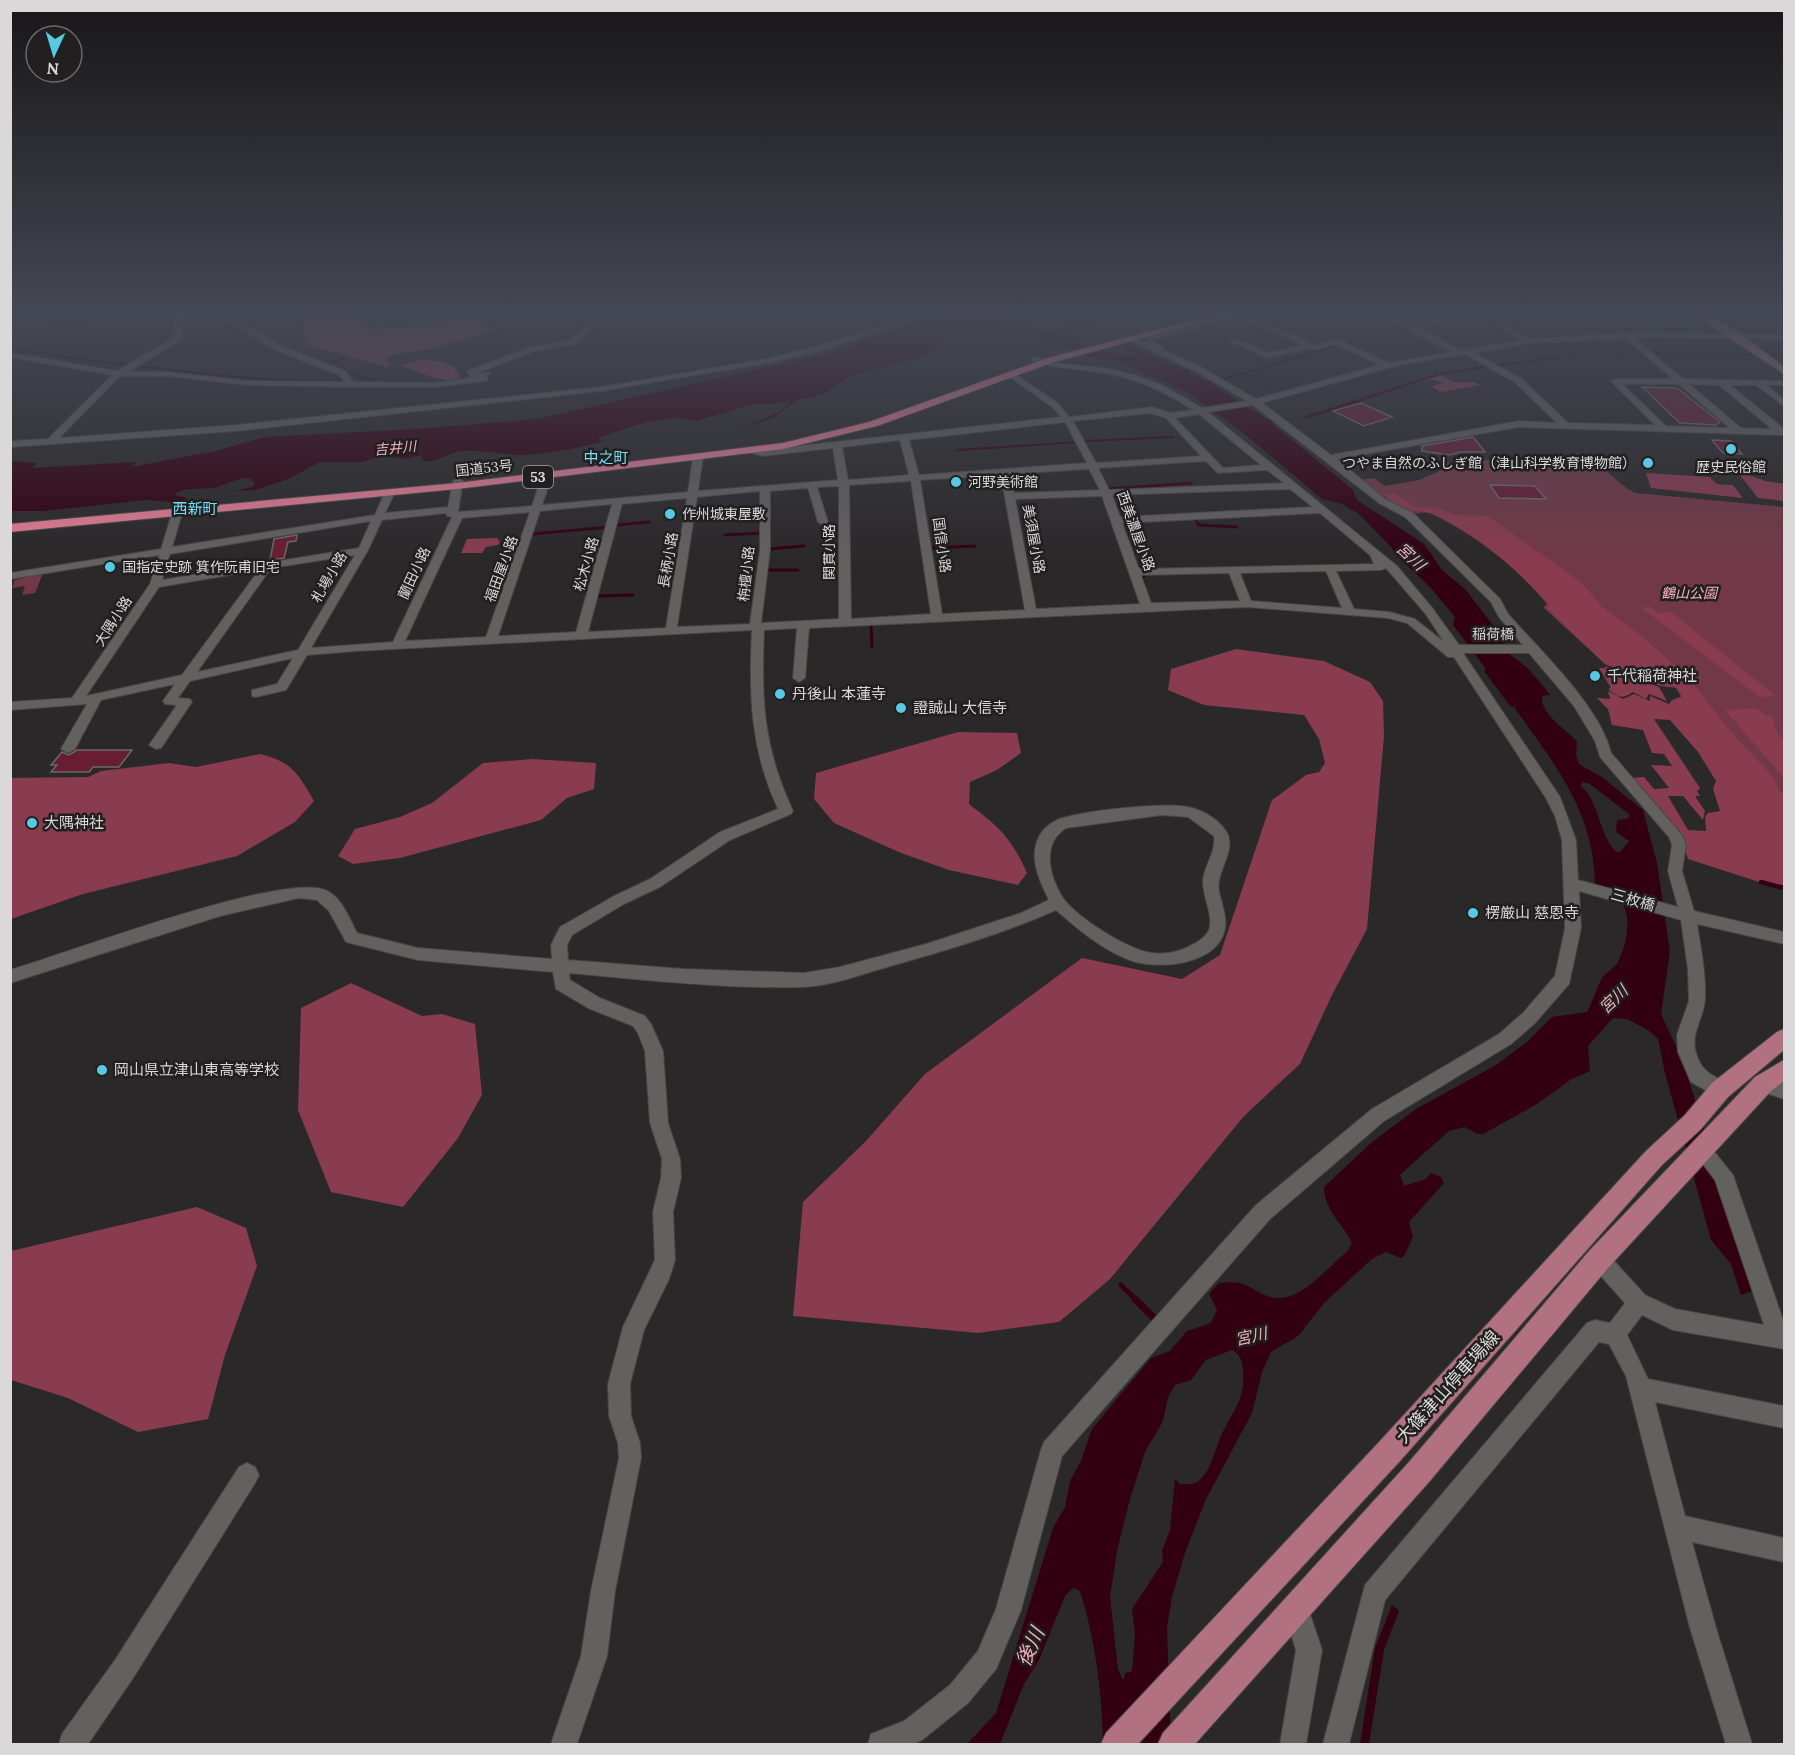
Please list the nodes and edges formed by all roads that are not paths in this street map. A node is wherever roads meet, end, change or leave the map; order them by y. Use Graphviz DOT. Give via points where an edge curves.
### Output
graph roads {
  1 [pos="96,396"];
  2 [pos="538,396"];
  3 [pos="939,396"];
  4 [pos="948,396"];
  5 [pos="1039,396"];
  6 [pos="1179,396"];
  7 [pos="1244,396"];
  8 [pos="1277,396"];
  9 [pos="1535,396"];
  10 [pos="1630,396"];
  11 [pos="1698,396"];
  12 [pos="1738,396"];
  13 [pos="1255,402"];
  14 [pos="1201,411"];
  15 [pos="1168,416"];
  16 [pos="1067,418"];
  17 [pos="1564,424"];
  18 [pos="1663,428"];
  19 [pos="1738,430"];
  20 [pos="1779,431"];
  21 [pos="904,437"];
  22 [pos="51,441"];
  23 [pos="1785,441"];
  24 [pos="10,444"];
  25 [pos="837,445"];
  26 [pos="748,451"];
  27 [pos="698,457"];
  28 [pos="1206,458"];
  29 [pos="1329,458"];
  30 [pos="1095,466"];
  31 [pos="1268,467"];
  32 [pos="1005,472"];
  33 [pos="547,476"];
  34 [pos="916,478"];
  35 [pos="457,483"];
  36 [pos="844,483"];
  37 [pos="812,485"];
  38 [pos="1292,486"];
  39 [pos="765,488"];
  40 [pos="390,492"];
  41 [pos="1106,493"];
  42 [pos="693,494"];
  43 [pos="1011,496"];
  44 [pos="618,501"];
  45 [pos="538,508"];
  46 [pos="177,510"];
  47 [pos="1322,510"];
  48 [pos="455,512"];
  49 [pos="379,517"];
  50 [pos="1116,520"];
  51 [pos="823,522"];
  52 [pos="10,525"];
  53 [pos="164,550"];
  54 [pos="363,550"];
  55 [pos="1375,555"];
  56 [pos="268,565"];
  57 [pos="1330,569"];
  58 [pos="1233,570"];
  59 [pos="1134,572"];
  60 [pos="10,576"];
  61 [pos="155,584"];
  62 [pos="1247,604"];
  63 [pos="1147,607"];
  64 [pos="1349,611"];
  65 [pos="1031,613"];
  66 [pos="937,616"];
  67 [pos="845,621"];
  68 [pos="803,625"];
  69 [pos="757,627"];
  70 [pos="671,630"];
  71 [pos="581,635"];
  72 [pos="491,639"];
  73 [pos="398,644"];
  74 [pos="1531,649"];
  75 [pos="1456,651"];
  76 [pos="303,652"];
  77 [pos="187,678"];
  78 [pos="799,678"];
  79 [pos="256,693"];
  80 [pos="96,698"];
  81 [pos="76,702"];
  82 [pos="10,706"];
  83 [pos="156,745"];
  84 [pos="69,748"];
  85 [pos="1576,884"];
  86 [pos="1058,903"];
  87 [pos="1686,915"];
  88 [pos="1785,938"];
  89 [pos="559,964"];
  90 [pos="10,978"];
  91 [pos="1785,1038"];
  92 [pos="1785,1069"];
  93 [pos="1774,1087"];
  94 [pos="1720,1090"];
  95 [pos="1702,1151"];
  96 [pos="1599,1259"];
  97 [pos="1638,1302"];
  98 [pos="1615,1334"];
  99 [pos="1782,1339"];
  100 [pos="1639,1388"];
  101 [pos="1785,1417"];
  102 [pos="247,1475"];
  103 [pos="1676,1526"];
  104 [pos="1785,1550"];
  105 [pos="1286,1621"];
  106 [pos="72,1744"];
  107 [pos="564,1744"];
  108 [pos="881,1744"];
  109 [pos="1117,1744"];
  110 [pos="1174,1744"];
  111 [pos="1293,1744"];
  112 [pos="1336,1744"];
  113 [pos="1739,1744"];
  1 -- 22 [label="street"];
  2 -- 22 [label="street" via="289,423"];
  3 -- 35 [label="highway, 国道53号 / 53" via="806,436"];
  4 -- 26 [label="highway, 国道53号 / 53" via="873,424"];
  5 -- 16 [label="street"];
  6 -- 14 [label="street"];
  7 -- 13 [label="street"];
  8 -- 13 [label="street"];
  9 -- 17 [label="street"];
  10 -- 18 [label="street"];
  11 -- 19 [label="street"];
  12 -- 20 [label="street"];
  13 -- 14 [label="street"];
  13 -- 29 [label="street"];
  14 -- 15 [label="street"];
  14 -- 31 [label="street"];
  15 -- 16 [label="street" via="1152,410"];
  15 -- 28 [label="street"];
  16 -- 21 [label="street"];
  16 -- 30 [label="street, 西美濃屋小路"];
  17 -- 18 [label="street"];
  17 -- 29 [label="street" via="1510,425"];
  18 -- 19 [label="street"];
  19 -- 20 [label="street"];
  20 -- 23 [label="street"];
  21 -- 25 [label="street"];
  21 -- 34 [label="street, 国信小路"];
  22 -- 24 [label="street"];
  25 -- 26 [label="street" via="763,453"];
  25 -- 36 [label="street, 関貫小路"];
  26 -- 27 [label="highway, 国道53号 / 53"];
  27 -- 33 [label="highway, 国道53号 / 53"];
  27 -- 42 [label="street, 長柄小路"];
  28 -- 30 [label="street"];
  28 -- 31 [label="street" via="1221,471"];
  29 -- 74 [label="street" via="1382,501 1421,526 1496,601"];
  30 -- 32 [label="street"];
  30 -- 41 [label="street, 西美濃屋小路"];
  31 -- 38 [label="street"];
  32 -- 34 [label="street"];
  32 -- 43 [label="street, 美須屋小路"];
  33 -- 35 [label="highway, 国道53号 / 53"];
  33 -- 45 [label="street, 福田屋小路"];
  34 -- 36 [label="street"];
  34 -- 66 [label="street, 国信小路"];
  35 -- 40 [label="highway, 国道53号 / 53"];
  35 -- 46 [label="highway, 国道53号 / 53"];
  35 -- 48 [label="street, 蘭田小路"];
  36 -- 37 [label="street"];
  36 -- 67 [label="street, 関貫小路"];
  37 -- 39 [label="street"];
  37 -- 51 [label="street"];
  38 -- 41 [label="street"];
  38 -- 47 [label="street"];
  39 -- 42 [label="street"];
  39 -- 69 [label="street, 栴檀小路" via="765,549"];
  40 -- 46 [label="highway, 国道53号 / 53"];
  40 -- 49 [label="street, 札場小路"];
  41 -- 43 [label="street"];
  41 -- 50 [label="street, 西美濃屋小路"];
  42 -- 44 [label="street"];
  42 -- 70 [label="street, 長柄小路"];
  43 -- 65 [label="street, 美須屋小路"];
  44 -- 45 [label="street"];
  44 -- 71 [label="street, 松木小路"];
  45 -- 48 [label="street"];
  45 -- 72 [label="street, 福田屋小路"];
  46 -- 52 [label="highway, 国道53号 / 53"];
  46 -- 53 [label="street, 大隅小路"];
  47 -- 50 [label="street"];
  47 -- 55 [label="street"];
  48 -- 49 [label="street"];
  48 -- 73 [label="street, 蘭田小路"];
  49 -- 53 [label="street"];
  49 -- 54 [label="street, 札場小路"];
  50 -- 59 [label="street, 西美濃屋小路"];
  53 -- 60 [label="street"];
  53 -- 61 [label="street, 大隅小路"];
  54 -- 56 [label="street"];
  54 -- 76 [label="street, 札場小路"];
  55 -- 57 [label="street" via="1381,567"];
  55 -- 75 [label="street" via="1410,586"];
  56 -- 61 [label="street"];
  56 -- 77 [label="street"];
  57 -- 58 [label="street"];
  57 -- 64 [label="street"];
  58 -- 59 [label="street"];
  58 -- 62 [label="street"];
  59 -- 63 [label="street, 西美濃屋小路"];
  61 -- 81 [label="street, 大隅小路"];
  62 -- 63 [label="street"];
  62 -- 64 [label="street"];
  63 -- 65 [label="street"];
  64 -- 75 [label="street" via="1405,618"];
  65 -- 66 [label="street"];
  66 -- 67 [label="street"];
  67 -- 68 [label="street"];
  68 -- 69 [label="street"];
  68 -- 78 [label="street"];
  69 -- 70 [label="street"];
  69 -- 89 [label="street, 栴檀小路" via="756,717 772,785 786,811 725,836 655,883 566,931 559,945"];
  70 -- 71 [label="street"];
  71 -- 72 [label="street"];
  72 -- 73 [label="street"];
  73 -- 76 [label="street"];
  74 -- 75 [label="street, 稲荷橋"];
  74 -- 87 [label="street" via="1579,704 1612,763 1675,835 1679,845 1675,872"];
  75 -- 85 [label="street" via="1553,797 1569,840"];
  76 -- 77 [label="street"];
  76 -- 79 [label="street, 札場小路" via="282,687"];
  77 -- 80 [label="street"];
  77 -- 83 [label="street" via="169,700 186,702"];
  80 -- 81 [label="street"];
  80 -- 84 [label="street"];
  81 -- 82 [label="street"];
  85 -- 87 [label="street, 三枚橋"];
  85 -- 108 [label="street" via="1563,979 1529,1018 1505,1039 1378,1115 1263,1212 1052,1450 1008,1610 987,1660 959,1694 913,1731"];
  86 -- 86 [label="street" via="1047,880 1042,843 1049,830 1062,824 1150,811 1189,812 1215,828 1221,837 1221,853 1210,885 1219,923 1216,934 1207,946 1179,958 1150,961 1124,952"];
  86 -- 89 [label="street" via="926,950 804,980 683,976"];
  87 -- 88 [label="street, 三枚橋"];
  87 -- 94 [label="street" via="1697,1001 1686,1035 1687,1052 1697,1076"];
  89 -- 90 [label="street" via="418,954 370,945 352,938 331,903 320,893 301,892 272,896 131,937"];
  89 -- 107 [label="street" via="562,984 568,990 639,1021 651,1038 659,1123 672,1169 663,1212 663,1266 633,1327 619,1384 620,1416 630,1458 594,1656"];
  91 -- 94 [label="main road, 大篠津山停車場線"];
  92 -- 93 [label="main road, 大篠津山停車場線"];
  93 -- 95 [label="main road, 大篠津山停車場線"];
  94 -- 109 [label="main road, 大篠津山停車場線"];
  95 -- 96 [label="main road, 大篠津山停車場線"];
  95 -- 99 [label="street" via="1723,1175"];
  96 -- 97 [label="street"];
  96 -- 105 [label="main road, 大篠津山停車場線" via="1426,1464"];
  97 -- 98 [label="street"];
  97 -- 99 [label="street" via="1673,1319"];
  98 -- 100 [label="street" via="1636,1373"];
  98 -- 112 [label="street" via="1595,1331 1374,1594"];
  100 -- 101 [label="street"];
  100 -- 103 [label="street"];
  102 -- 106 [label="street" via="124,1670"];
  103 -- 104 [label="street"];
  103 -- 113 [label="street"];
  105 -- 110 [label="main road, 大篠津山停車場線"];
  105 -- 111 [label="street" via="1309,1650"];
}
